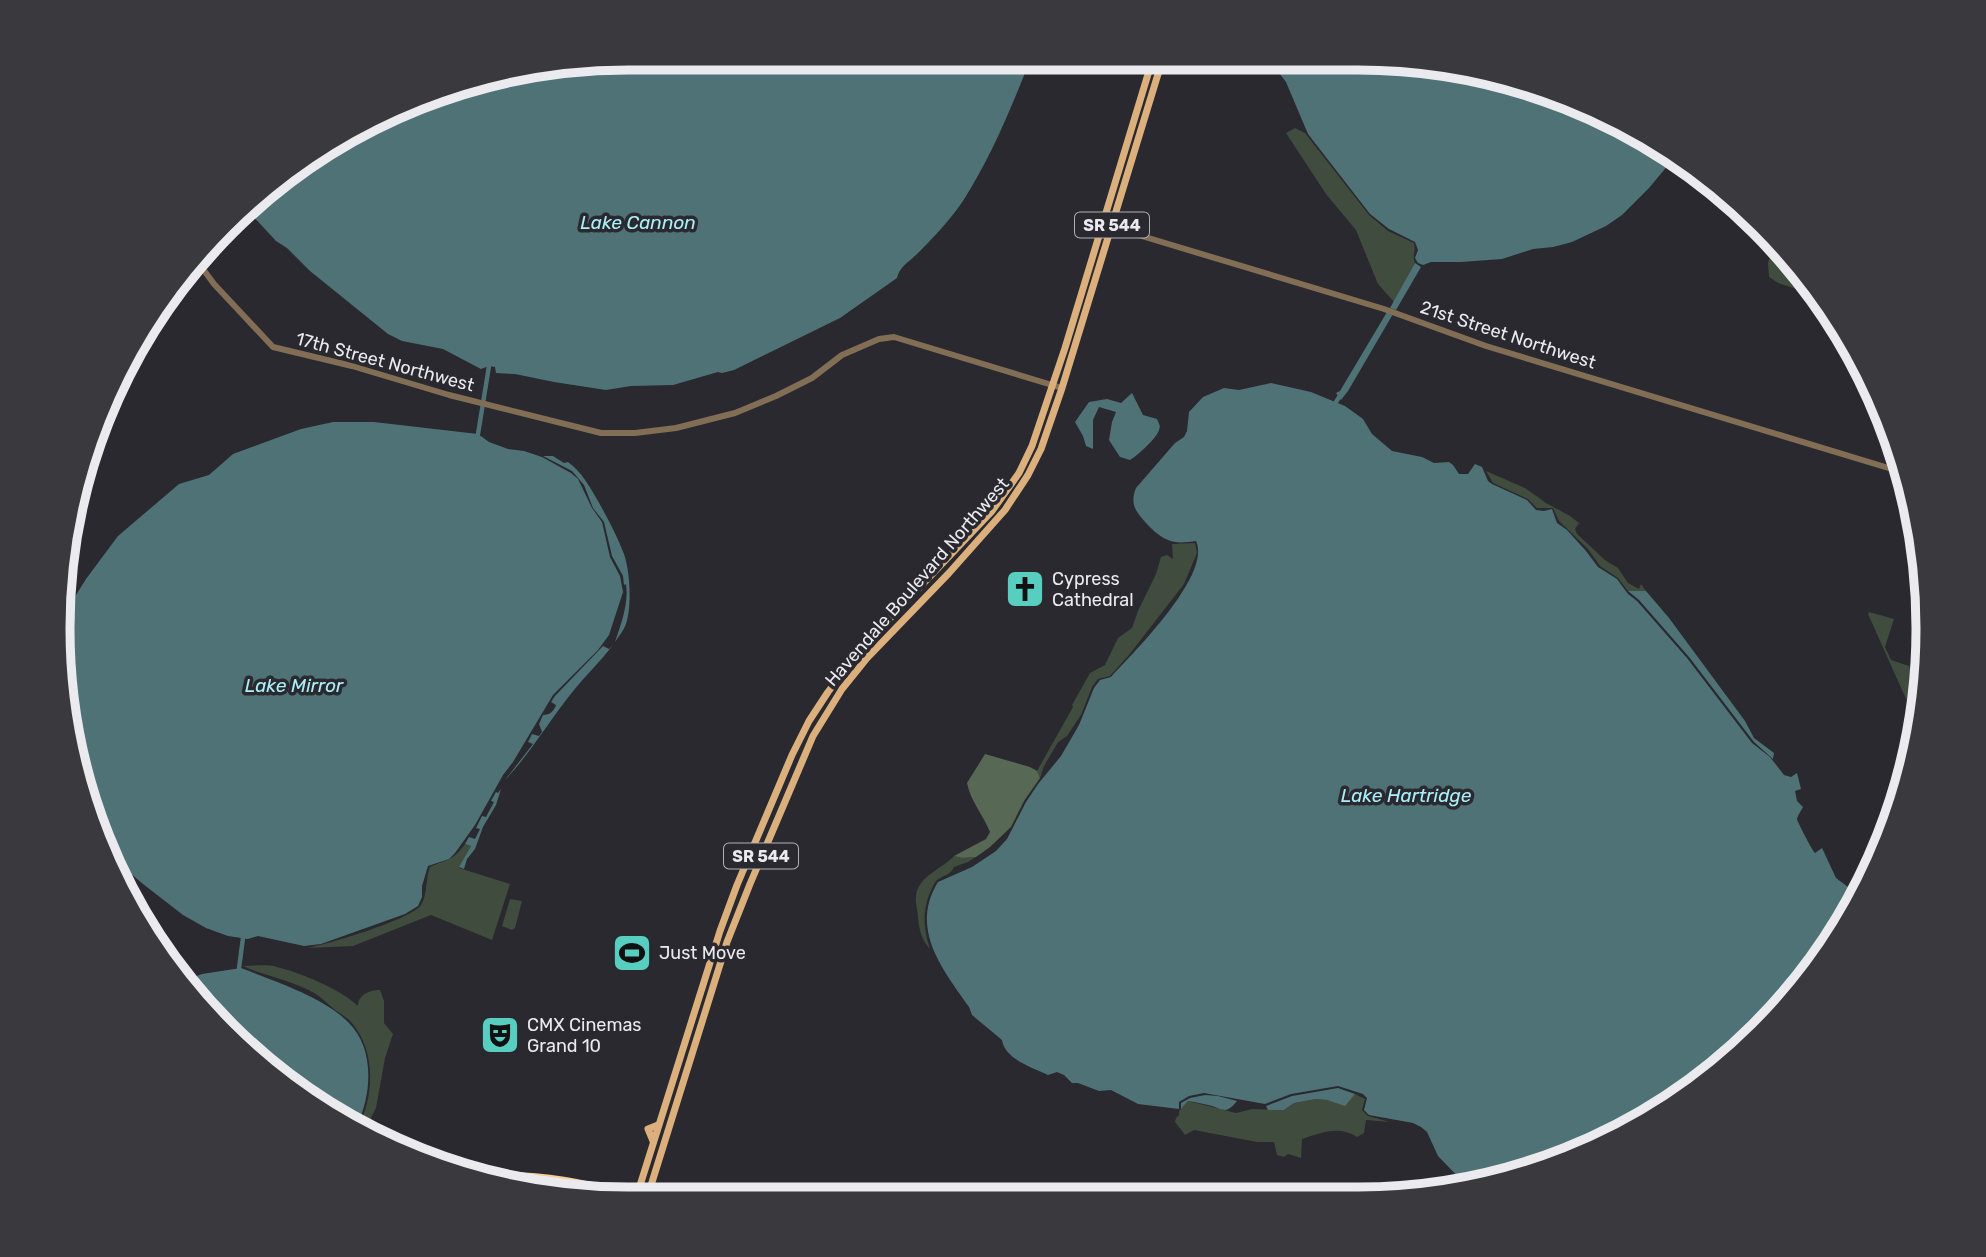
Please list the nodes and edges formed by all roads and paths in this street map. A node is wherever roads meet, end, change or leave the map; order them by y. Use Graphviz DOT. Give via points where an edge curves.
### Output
graph roads {
  1 [pos="1149,70"];
  2 [pos="1159,70"];
  3 [pos="1102,224"];
  4 [pos="1111,227"];
  5 [pos="202,268"];
  6 [pos="1053,386"];
  7 [pos="1062,388"];
  8 [pos="1892,469"];
  9 [pos="843,671"];
  10 [pos="824,716"];
  11 [pos="749,856"];
  12 [pos="737,885"];
  13 [pos="746,892"];
  14 [pos="740,908"];
  15 [pos="695,1005"];
  16 [pos="705,1008"];
  17 [pos="675,1071"];
  18 [pos="685,1073"];
  19 [pos="531,1178"];
  20 [pos="544,1178"];
  21 [pos="541,1179"];
  22 [pos="594,1186"];
  23 [pos="640,1187"];
  24 [pos="650,1187"];
  1 -- 3 [label="main road, Havendale Boulevard Northwest / SR 544"];
  2 -- 4 [label="main road, Havendale Boulevard Northwest / SR 544"];
  3 -- 4 [label="street, 21st Street Northwest"];
  3 -- 6 [label="main road, Havendale Boulevard Northwest / SR 544"];
  4 -- 7 [label="main road, Havendale Boulevard Northwest / SR 544"];
  4 -- 8 [label="street, 21st Street Northwest"];
  5 -- 6 [label="street, 17th Street Northwest" via="273,346 601,433 676,428 735,412 812,378 842,355 894,337"];
  6 -- 7 [label="street, 17th Street Northwest"];
  6 -- 9 [label="main road, Havendale Boulevard Northwest / SR 544" via="1032,446 1006,493"];
  7 -- 10 [label="main road, Havendale Boulevard Northwest / SR 544" via="1041,449 1005,510 867,658"];
  9 -- 10 [label="main road"];
  9 -- 11 [label="main road, Havendale Boulevard Northwest / SR 544" via="809,721"];
  10 -- 13 [label="main road, Havendale Boulevard Northwest / SR 544"];
  11 -- 12 [label="main road, Havendale Boulevard Northwest / SR 544"];
  11 -- 13 [label="main road"];
  12 -- 14 [label="main road"];
  12 -- 15 [label="main road, Havendale Boulevard Northwest / SR 544"];
  13 -- 14 [label="main road, Havendale Boulevard Northwest / SR 544"];
  14 -- 16 [label="main road, Havendale Boulevard Northwest / SR 544"];
  15 -- 16 [label="main road"];
  15 -- 17 [label="main road, Havendale Boulevard Northwest / SR 544"];
  16 -- 18 [label="main road, Havendale Boulevard Northwest / SR 544"];
  17 -- 18 [label="main road"];
  17 -- 23 [label="main road, Havendale Boulevard Northwest / SR 544"];
  18 -- 24 [label="main road, Havendale Boulevard Northwest / SR 544"];
  19 -- 20 [label="highway"];
  20 -- 21 [label="highway"];
  20 -- 22 [label="highway"];
}
